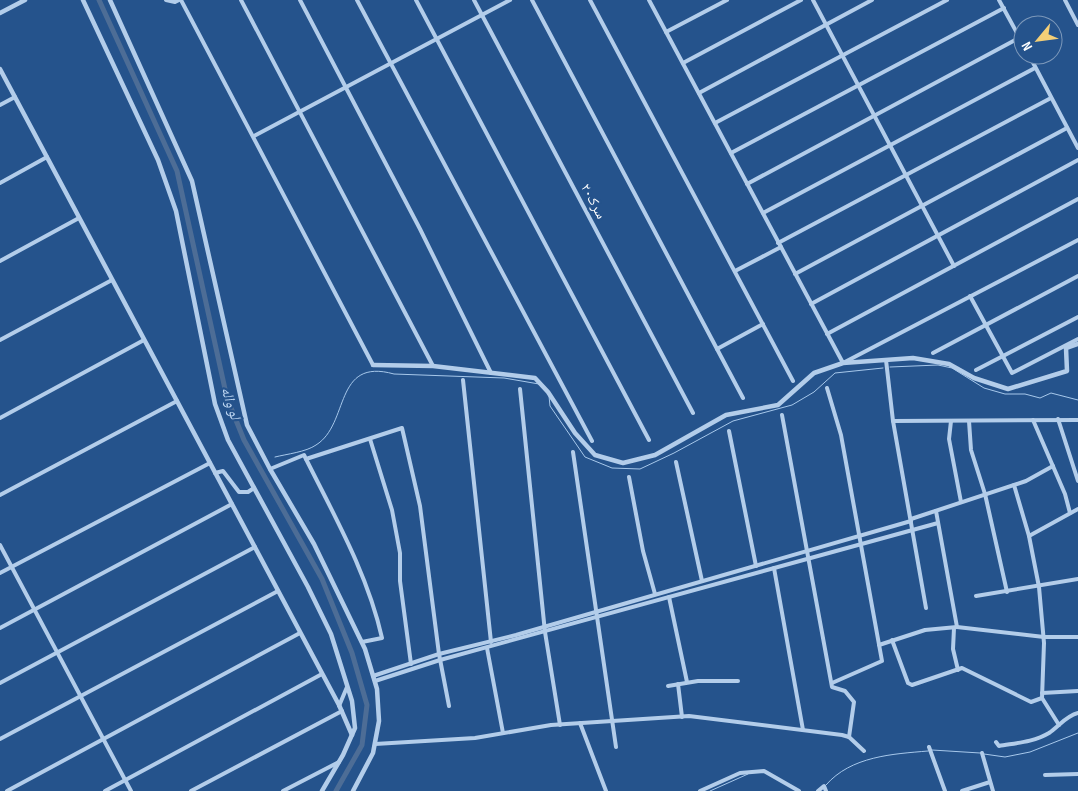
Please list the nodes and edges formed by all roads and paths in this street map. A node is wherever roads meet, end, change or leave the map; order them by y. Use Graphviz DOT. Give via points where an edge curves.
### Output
graph roads {
  1 [pos="25,0"];
  2 [pos="83,0"];
  3 [pos="110,0"];
  4 [pos="166,0"];
  5 [pos="180,0"];
  6 [pos="241,0"];
  7 [pos="300,0"];
  8 [pos="357,0"];
  9 [pos="416,0"];
  10 [pos="474,0"];
  11 [pos="510,0"];
  12 [pos="532,0"];
  13 [pos="590,0"];
  14 [pos="727,0"];
  15 [pos="801,0"];
  16 [pos="813,0"];
  17 [pos="872,0"];
  18 [pos="947,0"];
  19 [pos="999,0"];
  20 [pos="1065,0"];
  21 [pos="652,1"];
  22 [pos="1004,8"];
  23 [pos="0,13"];
  24 [pos="482,15"];
  25 [pos="826,25"];
  26 [pos="1013,26"];
  27 [pos="1078,26"];
  28 [pos="666,32"];
  29 [pos="436,39"];
  30 [pos="1013,41"];
  31 [pos="842,55"];
  32 [pos="391,63"];
  33 [pos="683,63"];
  34 [pos="1034,65"];
  35 [pos="1035,68"];
  36 [pos="0,69"];
  37 [pos="858,86"];
  38 [pos="346,87"];
  39 [pos="699,93"];
  40 [pos="15,97"];
  41 [pos="1051,98"];
  42 [pos="0,105"];
  43 [pos="300,112"];
  44 [pos="874,116"];
  45 [pos="715,123"];
  46 [pos="1067,128"];
  47 [pos="254,136"];
  48 [pos="890,145"];
  49 [pos="1078,148"];
  50 [pos="731,153"];
  51 [pos="47,157"];
  52 [pos="1078,160"];
  53 [pos="906,175"];
  54 [pos="0,182"];
  55 [pos="747,184"];
  56 [pos="1078,199"];
  57 [pos="922,206"];
  58 [pos="763,213"];
  59 [pos="79,218"];
  60 [pos="938,235"];
  61 [pos="1078,240"];
  62 [pos="780,245"];
  63 [pos="0,261"];
  64 [pos="954,266"];
  65 [pos="735,271"];
  66 [pos="795,274"];
  67 [pos="1078,276"];
  68 [pos="112,280"];
  69 [pos="970,296"];
  70 [pos="811,304"];
  71 [pos="1078,317"];
  72 [pos="763,324"];
  73 [pos="986,326"];
  74 [pos="827,334"];
  75 [pos="1078,339"];
  76 [pos="0,340"];
  77 [pos="144,340"];
  78 [pos="1078,344"];
  79 [pos="717,349"];
  80 [pos="933,353"];
  81 [pos="1002,356"];
  82 [pos="886,360"];
  83 [pos="843,363"];
  84 [pos="373,365"];
  85 [pos="433,366"];
  86 [pos="976,370"];
  87 [pos="491,373"];
  88 [pos="463,380"];
  89 [pos="793,382"];
  90 [pos="827,388"];
  91 [pos="520,389"];
  92 [pos="743,398"];
  93 [pos="177,401"];
  94 [pos="693,413"];
  95 [pos="782,415"];
  96 [pos="0,418"];
  97 [pos="1058,419"];
  98 [pos="1032,420"];
  99 [pos="1078,420"];
  100 [pos="893,421"];
  101 [pos="968,421"];
  102 [pos="951,422"];
  103 [pos="728,431"];
  104 [pos="370,439"];
  105 [pos="649,440"];
  106 [pos="592,441"];
  107 [pos="573,452"];
  108 [pos="306,459"];
  109 [pos="676,462"];
  110 [pos="210,463"];
  111 [pos="1053,466"];
  112 [pos="270,469"];
  113 [pos="215,473"];
  114 [pos="629,477"];
  115 [pos="1078,481"];
  116 [pos="1014,485"];
  117 [pos="254,488"];
  118 [pos="985,494"];
  119 [pos="0,495"];
  120 [pos="962,502"];
  121 [pos="232,504"];
  122 [pos="1078,509"];
  123 [pos="936,511"];
  124 [pos="1070,513"];
  125 [pos="911,520"];
  126 [pos="938,523"];
  127 [pos="913,529"];
  128 [pos="859,536"];
  129 [pos="1029,536"];
  130 [pos="860,544"];
  131 [pos="0,545"];
  132 [pos="255,547"];
  133 [pos="807,551"];
  134 [pos="808,558"];
  135 [pos="12,566"];
  136 [pos="756,566"];
  137 [pos="774,568"];
  138 [pos="0,573"];
  139 [pos="1078,579"];
  140 [pos="702,580"];
  141 [pos="1039,587"];
  142 [pos="278,590"];
  143 [pos="1007,592"];
  144 [pos="655,594"];
  145 [pos="976,596"];
  146 [pos="669,597"];
  147 [pos="926,608"];
  148 [pos="35,610"];
  149 [pos="597,611"];
  150 [pos="598,617"];
  151 [pos="545,626"];
  152 [pos="955,627"];
  153 [pos="0,628"];
  154 [pos="545,632"];
  155 [pos="300,633"];
  156 [pos="1044,637"];
  157 [pos="1078,637"];
  158 [pos="892,640"];
  159 [pos="362,642"];
  160 [pos="879,645"];
  161 [pos="490,646"];
  162 [pos="57,652"];
  163 [pos="439,654"];
  164 [pos="440,660"];
  165 [pos="411,664"];
  166 [pos="958,670"];
  167 [pos="322,674"];
  168 [pos="373,676"];
  169 [pos="375,681"];
  170 [pos="738,681"];
  171 [pos="686,682"];
  172 [pos="0,683"];
  173 [pos="832,683"];
  174 [pos="678,684"];
  175 [pos="668,686"];
  176 [pos="347,687"];
  177 [pos="1078,692"];
  178 [pos="1042,695"];
  179 [pos="80,696"];
  180 [pos="339,705"];
  181 [pos="449,706"];
  182 [pos="339,712"];
  183 [pos="1078,713"];
  184 [pos="682,717"];
  185 [pos="613,722"];
  186 [pos="580,723"];
  187 [pos="560,724"];
  188 [pos="1059,725"];
  189 [pos="803,730"];
  190 [pos="503,733"];
  191 [pos="352,735"];
  192 [pos="849,737"];
  193 [pos="0,739"];
  194 [pos="104,739"];
  195 [pos="996,742"];
  196 [pos="375,744"];
  197 [pos="616,747"];
  198 [pos="929,747"];
  199 [pos="864,750"];
  200 [pos="982,753"];
  201 [pos="340,761"];
  202 [pos="1078,774"];
  203 [pos="1045,775"];
  204 [pos="126,780"];
  205 [pos="990,782"];
  206 [pos="7,791"];
  207 [pos="105,791"];
  208 [pos="131,791"];
  209 [pos="192,791"];
  210 [pos="283,791"];
  211 [pos="322,791"];
  212 [pos="353,791"];
  213 [pos="606,791"];
  214 [pos="700,791"];
  215 [pos="799,791"];
  216 [pos="818,791"];
  217 [pos="826,791"];
  218 [pos="945,791"];
  219 [pos="962,791"];
  220 [pos="993,791"];
  1 -- 23 [label="street"];
  2 -- 117 [label="street" via="158,160 176,212 216,404 228,440"];
  3 -- 112 [label="street" via="192,181 247,425"];
  4 -- 5 [label="street"];
  5 -- 47 [label="street"];
  6 -- 43 [label="street"];
  7 -- 38 [label="street"];
  8 -- 32 [label="street"];
  9 -- 29 [label="street"];
  10 -- 24 [label="street, سرک۲۰"];
  11 -- 24 [label="street"];
  12 -- 79 [label="street"];
  13 -- 65 [label="street"];
  14 -- 28 [label="street"];
  15 -- 33 [label="street"];
  16 -- 25 [label="street"];
  17 -- 25 [label="street"];
  18 -- 31 [label="street"];
  19 -- 22 [label="street"];
  20 -- 27 [label="street"];
  21 -- 28 [label="street"];
  22 -- 26 [label="street"];
  22 -- 37 [label="street"];
  24 -- 29 [label="street"];
  24 -- 94 [label="street, سرک۲۰"];
  25 -- 31 [label="street"];
  25 -- 39 [label="street"];
  28 -- 33 [label="street"];
  29 -- 32 [label="street"];
  29 -- 105 [label="street"];
  30 -- 44 [label="street"];
  31 -- 37 [label="street"];
  31 -- 45 [label="street"];
  32 -- 38 [label="street"];
  32 -- 106 [label="street"];
  33 -- 39 [label="street"];
  34 -- 35 [label="street"];
  35 -- 41 [label="street"];
  35 -- 48 [label="street"];
  36 -- 40 [label="street"];
  37 -- 44 [label="street"];
  37 -- 50 [label="street"];
  38 -- 43 [label="street"];
  38 -- 87 [label="street"];
  39 -- 45 [label="street"];
  40 -- 42 [label="street"];
  40 -- 51 [label="street"];
  41 -- 46 [label="street"];
  41 -- 53 [label="street"];
  43 -- 47 [label="street"];
  43 -- 85 [label="street"];
  44 -- 48 [label="street"];
  44 -- 55 [label="street"];
  45 -- 50 [label="street"];
  46 -- 49 [label="street"];
  46 -- 57 [label="street"];
  47 -- 84 [label="street"];
  48 -- 53 [label="street"];
  48 -- 58 [label="street"];
  50 -- 55 [label="street"];
  51 -- 54 [label="street"];
  51 -- 59 [label="street"];
  52 -- 60 [label="street"];
  53 -- 57 [label="street"];
  53 -- 62 [label="street"];
  55 -- 58 [label="street"];
  56 -- 64 [label="street"];
  57 -- 60 [label="street"];
  57 -- 66 [label="street"];
  58 -- 62 [label="street"];
  59 -- 63 [label="street"];
  59 -- 68 [label="street"];
  60 -- 64 [label="street"];
  60 -- 70 [label="street"];
  61 -- 69 [label="street"];
  62 -- 65 [label="street"];
  62 -- 66 [label="street"];
  64 -- 74 [label="street"];
  65 -- 72 [label="street"];
  66 -- 70 [label="street"];
  67 -- 73 [label="street"];
  68 -- 76 [label="street"];
  68 -- 77 [label="street"];
  69 -- 73 [label="street"];
  69 -- 83 [label="street"];
  70 -- 74 [label="street"];
  71 -- 81 [label="street"];
  72 -- 79 [label="street"];
  72 -- 89 [label="street"];
  73 -- 80 [label="street"];
  73 -- 81 [label="street"];
  74 -- 83 [label="street"];
  75 -- 81 [label="street" via="1012,373"];
  77 -- 93 [label="street"];
  77 -- 96 [label="street"];
  78 -- 82 [label="street" via="1066,348 1067,371 1008,390 974,378 949,364 913,358"];
  79 -- 92 [label="street"];
  81 -- 86 [label="street"];
  82 -- 83 [label="street"];
  82 -- 100 [label="street"];
  83 -- 87 [label="street" via="814,373 778,405 726,415 655,455 623,463 595,455 574,433 548,392 535,378"];
  84 -- 85 [label="street"];
  85 -- 87 [label="street"];
  88 -- 161 [label="street"];
  90 -- 128 [label="street" via="840,435"];
  91 -- 151 [label="street"];
  93 -- 110 [label="street"];
  93 -- 119 [label="street"];
  95 -- 133 [label="street"];
  97 -- 98 [label="street"];
  97 -- 99 [label="street"];
  97 -- 115 [label="street"];
  98 -- 101 [label="street"];
  98 -- 111 [label="street"];
  100 -- 102 [label="street"];
  100 -- 125 [label="street"];
  101 -- 102 [label="street"];
  101 -- 118 [label="street" via="971,450"];
  102 -- 120 [label="street" via="949,439"];
  103 -- 136 [label="street"];
  104 -- 108 [label="street"];
  104 -- 163 [label="street" via="402,428 420,506"];
  104 -- 165 [label="street" via="394,519"];
  107 -- 149 [label="street"];
  108 -- 112 [label="street" via="304,456"];
  108 -- 159 [label="street" via="376,609 382,638"];
  109 -- 140 [label="street"];
  110 -- 113 [label="street"];
  110 -- 135 [label="street"];
  111 -- 116 [label="street"];
  111 -- 124 [label="street"];
  112 -- 159 [label="street" via="314,544"];
  113 -- 117 [label="street" via="223,471 239,492"];
  113 -- 121 [label="street"];
  114 -- 144 [label="street"];
  116 -- 118 [label="street"];
  116 -- 129 [label="street"];
  117 -- 176 [label="street" via="331,634"];
  118 -- 120 [label="street"];
  118 -- 143 [label="street"];
  120 -- 123 [label="street"];
  121 -- 132 [label="street"];
  121 -- 148 [label="street"];
  122 -- 124 [label="street"];
  123 -- 125 [label="street"];
  123 -- 126 [label="street"];
  124 -- 129 [label="street"];
  125 -- 127 [label="street"];
  125 -- 128 [label="street"];
  126 -- 127 [label="street"];
  126 -- 152 [label="street"];
  127 -- 130 [label="street"];
  127 -- 147 [label="street"];
  128 -- 130 [label="street"];
  128 -- 133 [label="street"];
  129 -- 141 [label="street"];
  130 -- 134 [label="street"];
  130 -- 160 [label="street"];
  131 -- 135 [label="street"];
  132 -- 142 [label="street"];
  132 -- 162 [label="street"];
  133 -- 134 [label="street"];
  133 -- 136 [label="street"];
  134 -- 137 [label="street"];
  134 -- 173 [label="street"];
  135 -- 138 [label="street"];
  135 -- 148 [label="street"];
  136 -- 140 [label="street"];
  137 -- 146 [label="street"];
  137 -- 189 [label="street"];
  139 -- 141 [label="street"];
  140 -- 144 [label="street"];
  141 -- 143 [label="street"];
  141 -- 156 [label="street"];
  142 -- 155 [label="street"];
  142 -- 179 [label="street"];
  143 -- 145 [label="street"];
  144 -- 149 [label="street"];
  146 -- 150 [label="street"];
  146 -- 171 [label="street"];
  148 -- 153 [label="street"];
  148 -- 162 [label="street"];
  149 -- 150 [label="street"];
  149 -- 151 [label="street"];
  150 -- 154 [label="street"];
  150 -- 185 [label="street"];
  151 -- 154 [label="street"];
  151 -- 161 [label="street"];
  152 -- 156 [label="street"];
  152 -- 158 [label="street" via="925,630"];
  152 -- 166 [label="street" via="953,648"];
  154 -- 161 [label="street"];
  154 -- 187 [label="street"];
  155 -- 167 [label="street"];
  155 -- 194 [label="street"];
  156 -- 157 [label="street"];
  156 -- 178 [label="street"];
  158 -- 160 [label="street"];
  158 -- 166 [label="street" via="912,686"];
  159 -- 168 [label="street"];
  160 -- 173 [label="street" via="882,661"];
  161 -- 163 [label="street"];
  161 -- 164 [label="street"];
  161 -- 190 [label="street"];
  162 -- 172 [label="street"];
  162 -- 179 [label="street"];
  163 -- 164 [label="street"];
  163 -- 165 [label="street"];
  164 -- 169 [label="street"];
  164 -- 181 [label="street"];
  165 -- 168 [label="street"];
  166 -- 178 [label="street" via="962,668 1031,702"];
  167 -- 180 [label="street"];
  167 -- 204 [label="street"];
  168 -- 169 [label="street"];
  169 -- 196 [label="street" via="379,721"];
  170 -- 171 [label="street"];
  171 -- 174 [label="street"];
  173 -- 192 [label="street" via="832,687 845,691 854,702"];
  174 -- 175 [label="street"];
  174 -- 184 [label="street"];
  176 -- 180 [label="street"];
  176 -- 191 [label="street" via="355,728"];
  177 -- 178 [label="street"];
  178 -- 188 [label="street"];
  179 -- 193 [label="street"];
  179 -- 194 [label="street"];
  180 -- 182 [label="street"];
  182 -- 191 [label="street"];
  182 -- 209 [label="street"];
  183 -- 188 [label="street"];
  184 -- 185 [label="street"];
  184 -- 189 [label="street"];
  185 -- 186 [label="street"];
  185 -- 197 [label="street"];
  186 -- 187 [label="street"];
  186 -- 213 [label="street"];
  187 -- 190 [label="street"];
  188 -- 195 [label="street" via="1047,734 1026,742 999,746"];
  189 -- 192 [label="street"];
  190 -- 196 [label="street" via="475,738"];
  191 -- 201 [label="street"];
  192 -- 199 [label="street"];
  194 -- 204 [label="street"];
  194 -- 206 [label="street"];
  196 -- 212 [label="street"];
  198 -- 218 [label="street"];
  200 -- 205 [label="street"];
  201 -- 210 [label="street"];
  201 -- 211 [label="street"];
  202 -- 203 [label="street"];
  204 -- 207 [label="street"];
  204 -- 208 [label="street"];
  205 -- 219 [label="street"];
  205 -- 220 [label="street"];
  214 -- 215 [label="street" via="740,773 764,771"];
  216 -- 217 [label="street" via="824,786"];
}
